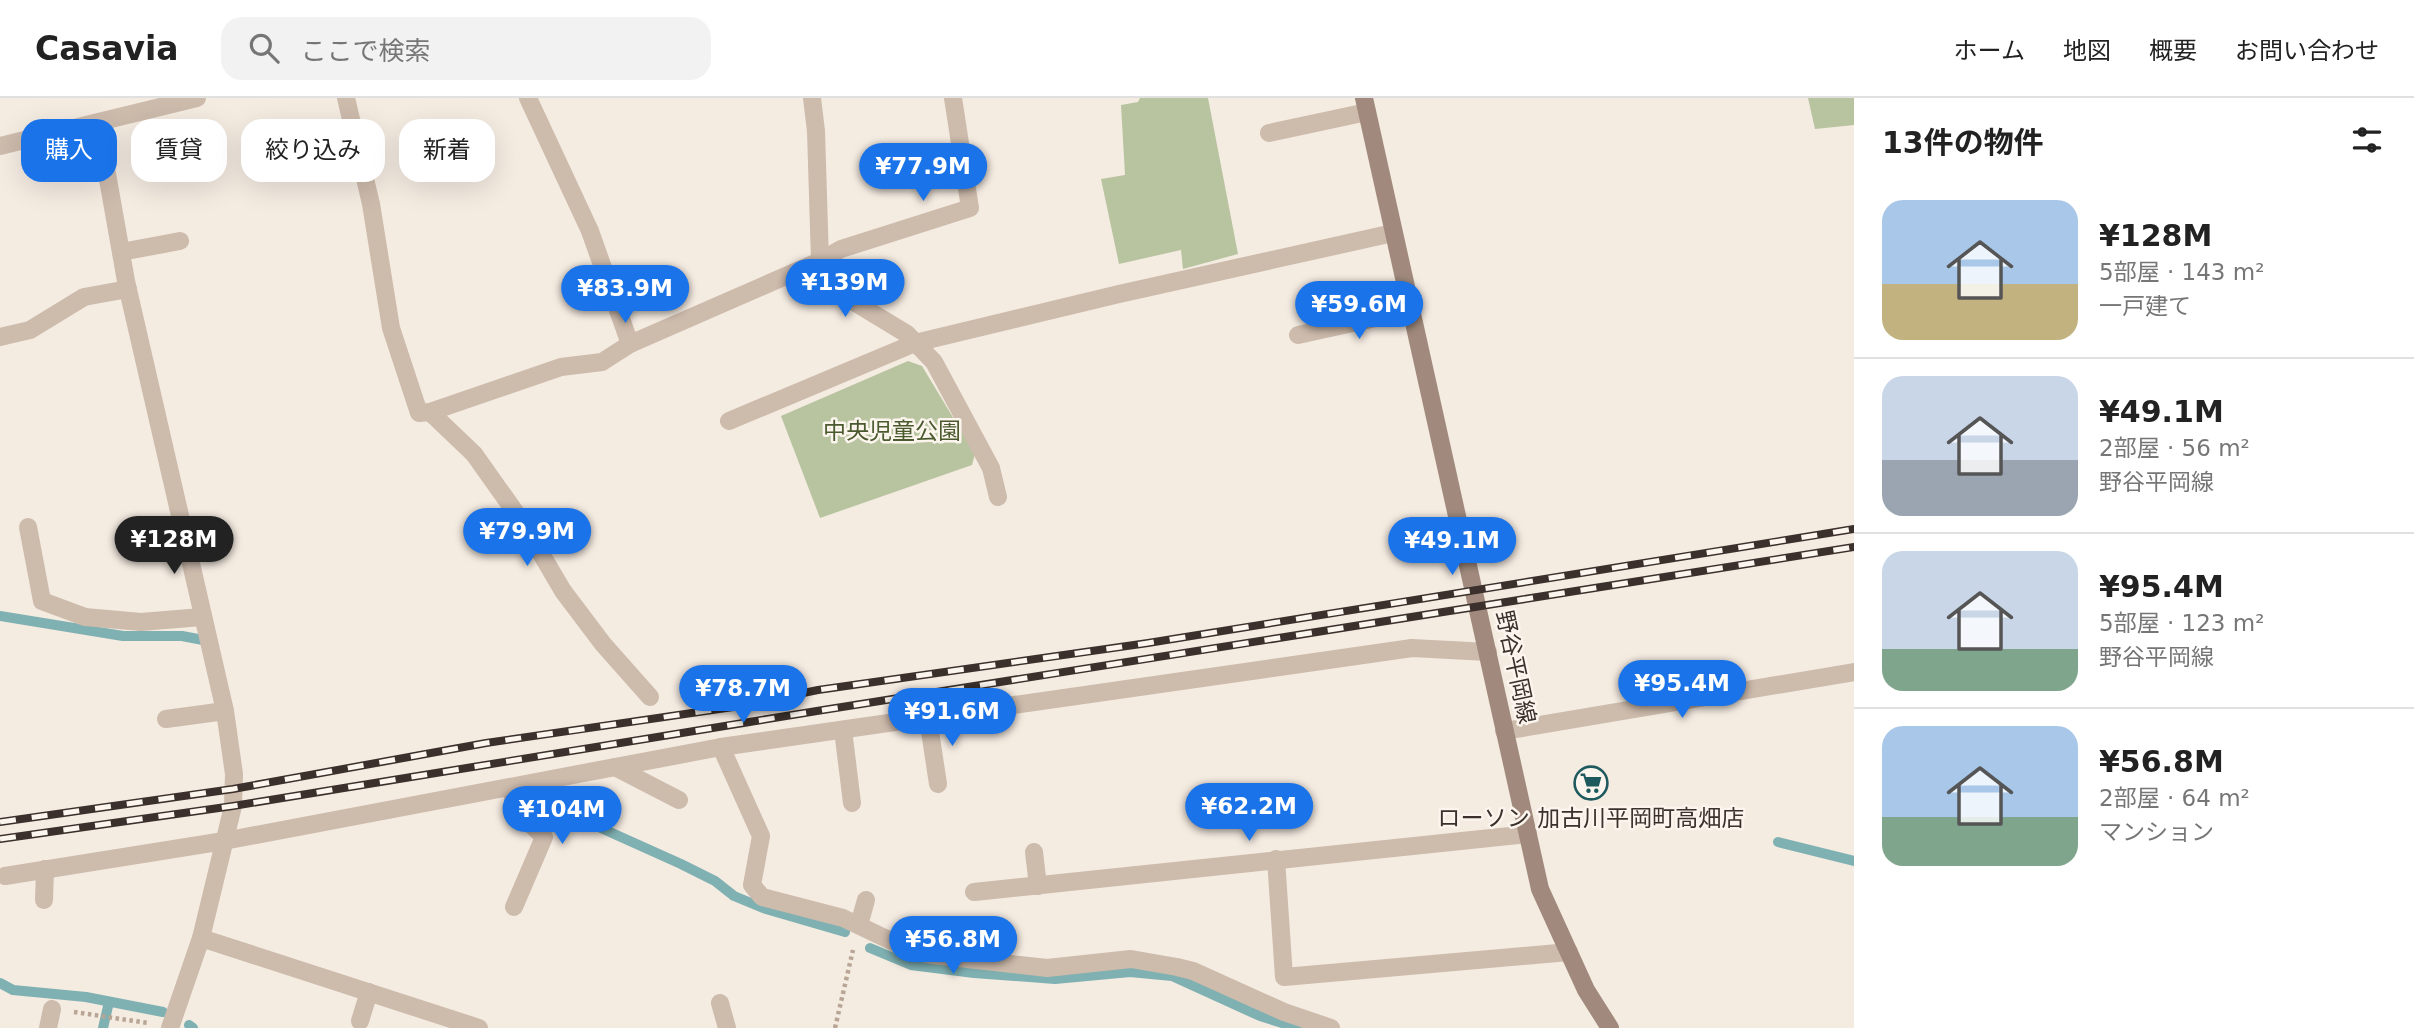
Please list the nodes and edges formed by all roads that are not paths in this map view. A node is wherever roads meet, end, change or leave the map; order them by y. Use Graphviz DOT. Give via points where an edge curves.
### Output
graph roads {
  1 [pos="197,98"];
  2 [pos="346,98"];
  3 [pos="528,98"];
  4 [pos="812,98"];
  5 [pos="953,98"];
  6 [pos="1365,105"];
  7 [pos="115,119"];
  8 [pos="1269,133"];
  9 [pos="21,141"];
  10 [pos="0,146"];
  11 [pos="109,182"];
  12 [pos="1393,233"];
  13 [pos="180,241"];
  14 [pos="121,252"];
  15 [pos="820,261"];
  16 [pos="128,289"];
  17 [pos="1412,310"];
  18 [pos="1298,335"];
  19 [pos="0,338"];
  20 [pos="915,343"];
  21 [pos="630,344"];
  22 [pos="430,412"];
  23 [pos="729,421"];
  24 [pos="998,497"];
  25 [pos="28,527"];
  26 [pos="202,617"];
  27 [pos="1488,652"];
  28 [pos="1854,672"];
  29 [pos="650,697"];
  30 [pos="225,710"];
  31 [pos="928,718"];
  32 [pos="166,719"];
  33 [pos="842,730"];
  34 [pos="1504,731"];
  35 [pos="721,747"];
  36 [pos="615,767"];
  37 [pos="938,784"];
  38 [pos="511,787"];
  39 [pos="679,800"];
  40 [pos="852,803"];
  41 [pos="1528,834"];
  42 [pos="224,841"];
  43 [pos="1034,852"];
  44 [pos="1276,859"];
  45 [pos="45,869"];
  46 [pos="5,876"];
  47 [pos="1038,886"];
  48 [pos="974,892"];
  49 [pos="44,900"];
  50 [pos="866,900"];
  51 [pos="514,907"];
  52 [pos="859,925"];
  53 [pos="201,938"];
  54 [pos="1569,952"];
  55 [pos="369,992"];
  56 [pos="720,1003"];
  57 [pos="52,1009"];
  58 [pos="360,1021"];
  59 [pos="444,1023"];
  60 [pos="171,1027"];
  61 [pos="48,1028"];
  62 [pos="479,1028"];
  63 [pos="727,1028"];
  64 [pos="1331,1028"];
  65 [pos="1610,1028"];
  1 -- 7 [label="street"];
  2 -- 22 [label="street" via="371,204 391,328 419,413"];
  3 -- 21 [label="street" via="590,230"];
  4 -- 15 [label="street"];
  5 -- 15 [label="street" via="970,208 841,248"];
  6 -- 8 [label="street"];
  6 -- 12 [label="main road, 野谷平岡線"];
  9 -- 10 [label="street"];
  11 -- 14 [label="street"];
  12 -- 17 [label="main road, 野谷平岡線"];
  12 -- 20 [label="street"];
  13 -- 14 [label="street"];
  14 -- 16 [label="street"];
  15 -- 20 [label="street" via="846,297"];
  15 -- 21 [label="street"];
  16 -- 19 [label="street" via="84,297 30,330"];
  16 -- 26 [label="street"];
  17 -- 18 [label="street"];
  17 -- 27 [label="main road, 野谷平岡線"];
  20 -- 23 [label="street"];
  20 -- 24 [label="street" via="934,362 991,467"];
  21 -- 22 [label="street" via="602,362 561,367"];
  22 -- 29 [label="street" via="474,454 523,523 563,591"];
  25 -- 26 [label="street" via="42,601 85,617 141,622"];
  26 -- 30 [label="street"];
  27 -- 31 [label="street" via="1412,648"];
  27 -- 34 [label="main road, 野谷平岡線"];
  28 -- 34 [label="street"];
  30 -- 32 [label="street"];
  30 -- 42 [label="street" via="234,774 233,806"];
  31 -- 33 [label="street"];
  31 -- 37 [label="street"];
  33 -- 35 [label="street"];
  33 -- 40 [label="street"];
  34 -- 41 [label="main road, 野谷平岡線"];
  35 -- 36 [label="street"];
  35 -- 52 [label="street" via="761,836 752,885 762,897"];
  36 -- 38 [label="street"];
  36 -- 39 [label="street"];
  38 -- 42 [label="street"];
  38 -- 51 [label="street" via="516,810 544,837"];
  41 -- 44 [label="street"];
  41 -- 54 [label="main road, 野谷平岡線" via="1540,889"];
  42 -- 45 [label="street"];
  42 -- 53 [label="street"];
  43 -- 47 [label="street"];
  44 -- 47 [label="street"];
  44 -- 54 [label="street" via="1284,977"];
  45 -- 46 [label="street"];
  45 -- 49 [label="street"];
  47 -- 48 [label="street"];
  50 -- 52 [label="street"];
  52 -- 64 [label="street" via="910,950 932,955 1047,968 1131,959 1185,969"];
  53 -- 55 [label="street"];
  53 -- 60 [label="street"];
  54 -- 65 [label="main road, 野谷平岡線"];
  55 -- 58 [label="street"];
  55 -- 59 [label="street"];
  56 -- 63 [label="street"];
  57 -- 61 [label="street"];
  59 -- 62 [label="street"];
}
